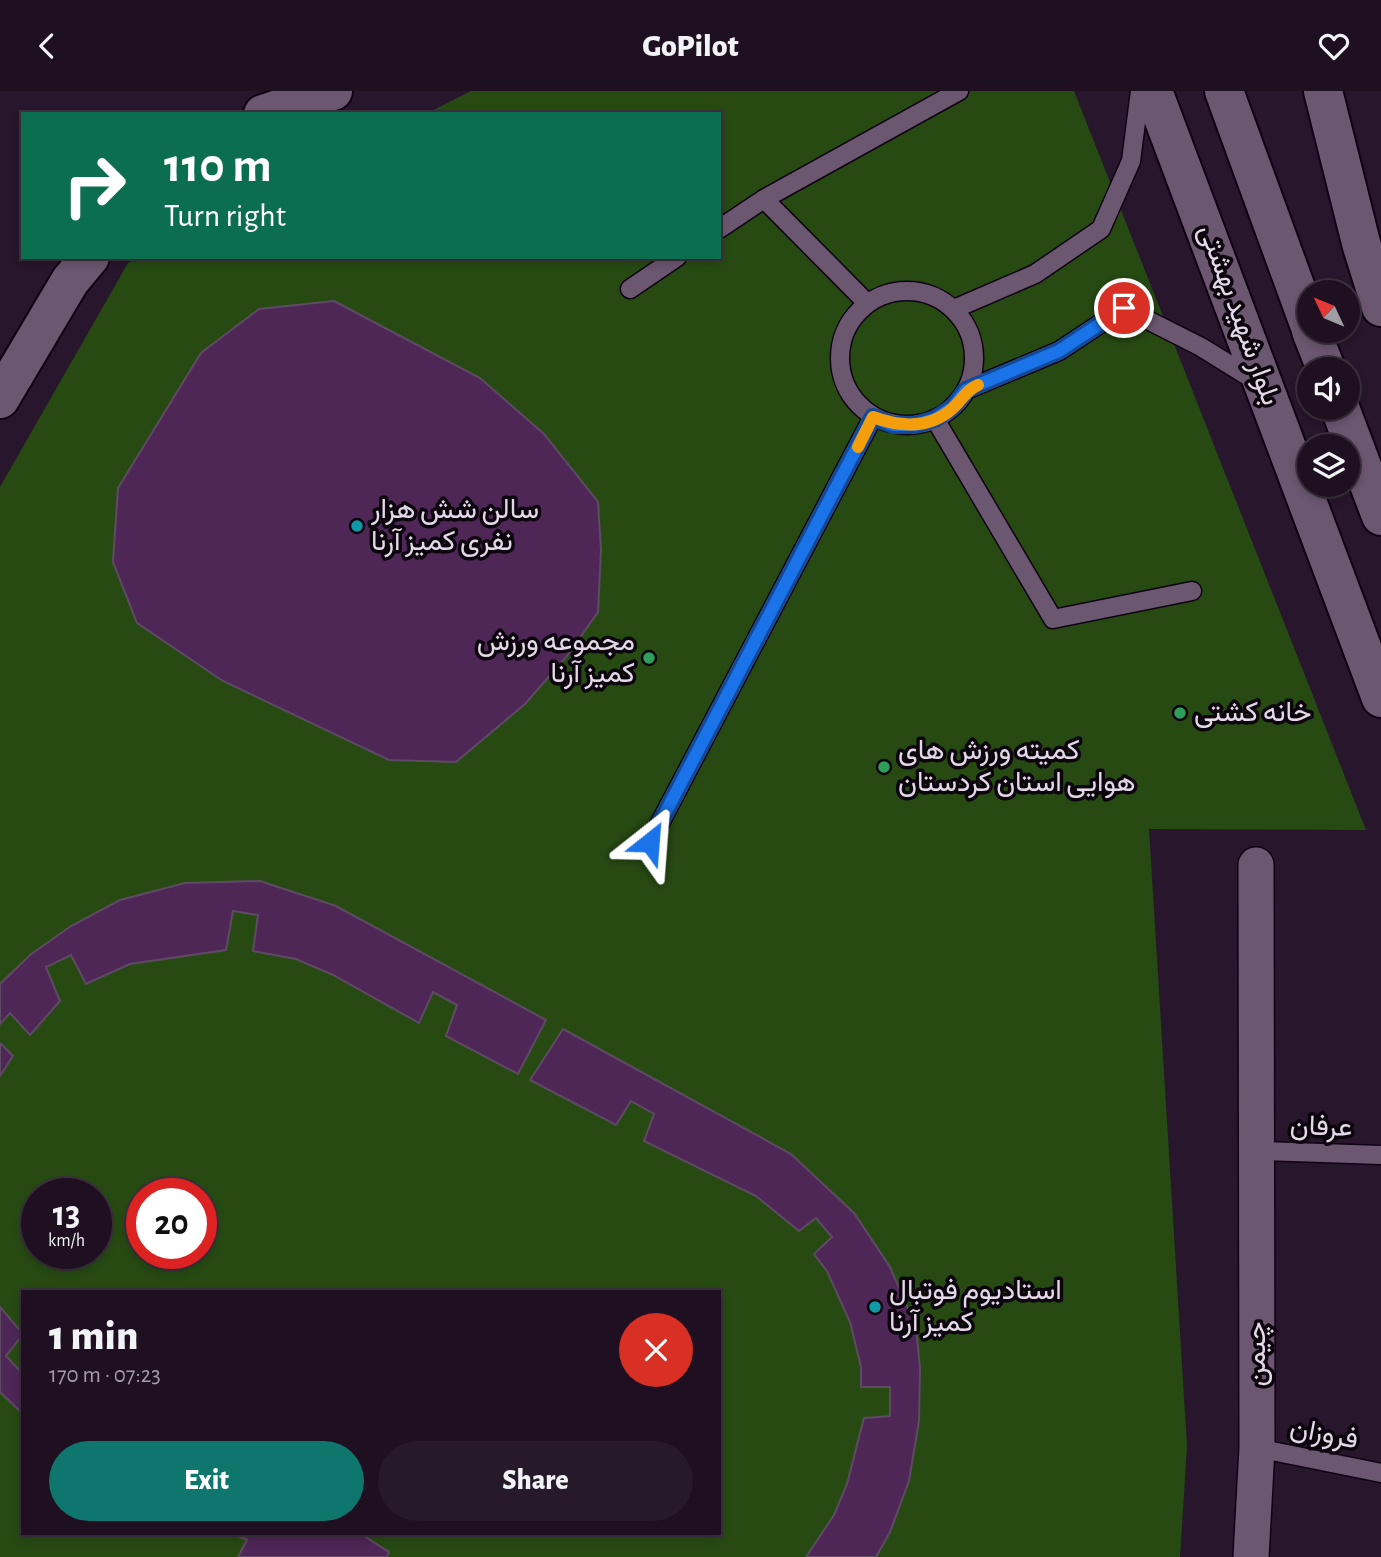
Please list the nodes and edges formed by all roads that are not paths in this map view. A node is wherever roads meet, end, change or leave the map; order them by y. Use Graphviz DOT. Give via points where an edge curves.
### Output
graph roads {
  1 [pos="332,91"];
  2 [pos="959,91"];
  3 [pos="1140,91"];
  4 [pos="1153,91"];
  5 [pos="1224,91"];
  6 [pos="1323,91"];
  7 [pos="269,112"];
  8 [pos="764,199"];
  9 [pos="721,228"];
  10 [pos="88,259"];
  11 [pos="674,259"];
  12 [pos="630,289"];
  13 [pos="1297,291"];
  14 [pos="867,303"];
  15 [pos="1381,307"];
  16 [pos="954,309"];
  17 [pos="1265,386"];
  18 [pos="966,390"];
  19 [pos="0,399"];
  20 [pos="873,417"];
  21 [pos="935,419"];
  22 [pos="1345,420"];
  23 [pos="1381,516"];
  24 [pos="1192,591"];
  25 [pos="1381,698"];
  26 [pos="650,842"];
  27 [pos="1256,865"];
  28 [pos="1259,1151"];
  29 [pos="1381,1155"];
  30 [pos="1257,1448"];
  31 [pos="1381,1473"];
  32 [pos="1251,1557"];
  1 -- 7 [label="main road"];
  2 -- 8 [label="lane"];
  3 -- 16 [label="lane" via="1131,161 1101,229 1035,274"];
  4 -- 17 [label="main road, بلوار شهید بهشتی"];
  5 -- 13 [label="main road"];
  6 -- 15 [label="main road"];
  8 -- 9 [label="lane"];
  8 -- 14 [label="lane"];
  10 -- 19 [label="main road"];
  11 -- 12 [label="lane"];
  14 -- 16 [label="lane" via="888,292 912,290 934,295"];
  14 -- 20 [label="lane" via="851,320 841,341 839,365 856,404"];
  16 -- 18 [label="lane" via="968,328 974,349 974,370"];
  17 -- 18 [label="lane" via="1124,308 1059,351"];
  17 -- 25 [label="main road, بلوار شهید بهشتی"];
  18 -- 21 [label="lane" via="953,407"];
  20 -- 21 [label="lane" via="893,425"];
  20 -- 26 [label="lane"];
  21 -- 24 [label="lane" via="1052,619"];
  22 -- 23 [label="main road"];
  27 -- 28 [label="street, چیمن"];
  28 -- 29 [label="lane, عرفان"];
  28 -- 30 [label="street, چیمن"];
  30 -- 31 [label="lane, فروزان"];
  30 -- 32 [label="street, چیمن"];
}
